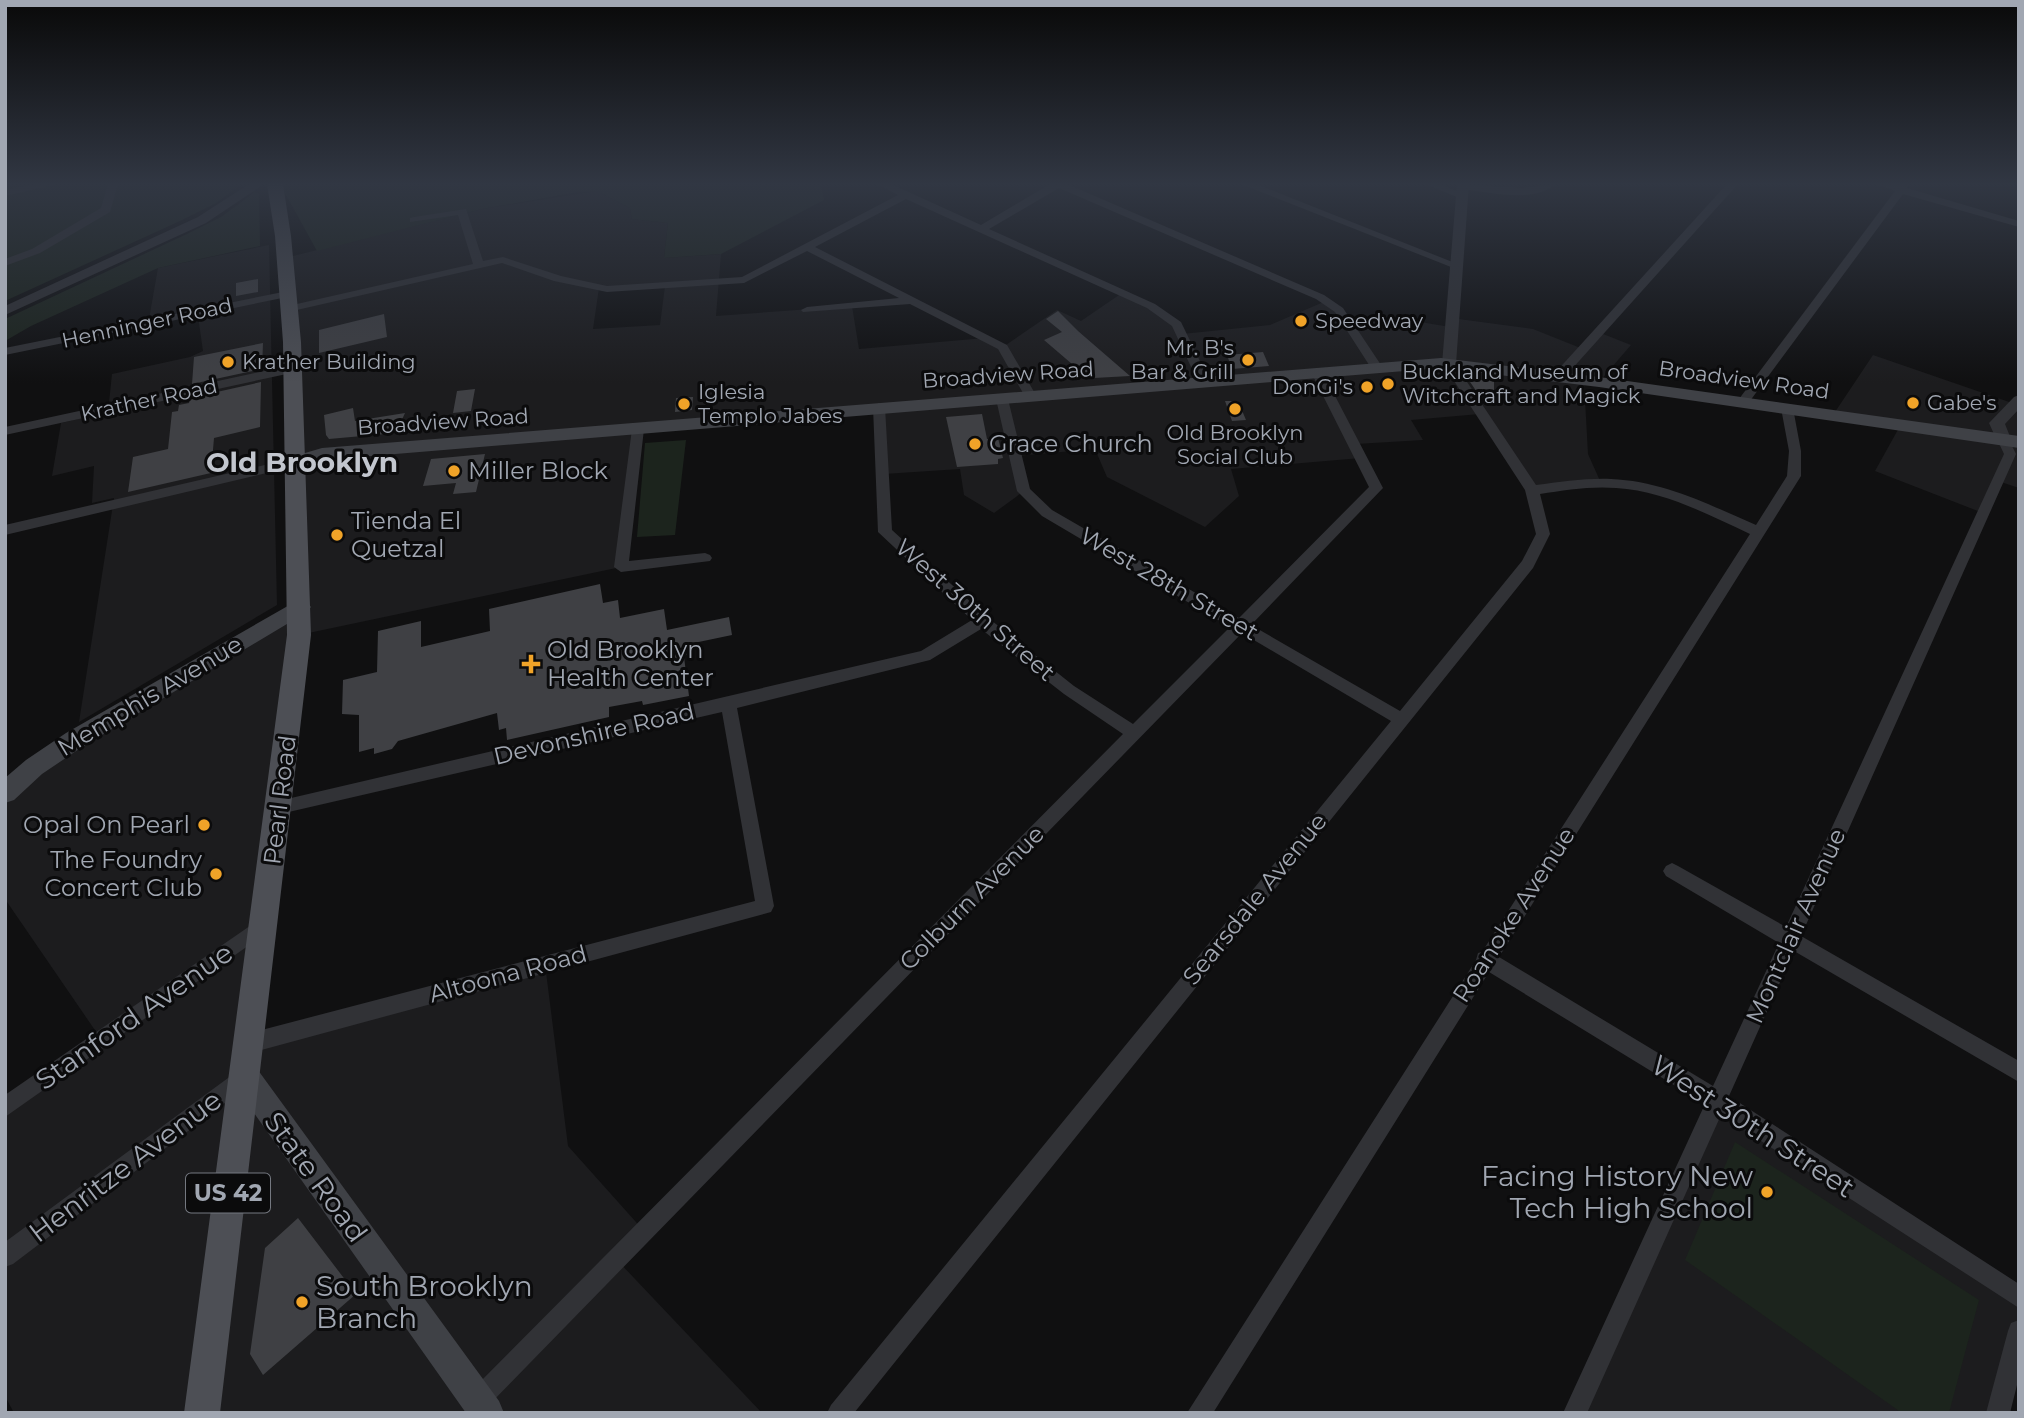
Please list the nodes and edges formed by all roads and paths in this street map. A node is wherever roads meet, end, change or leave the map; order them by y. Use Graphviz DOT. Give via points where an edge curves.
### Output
graph roads {
  1 [pos="37,250"];
  2 [pos="137,250"];
  3 [pos="284,250"];
  4 [pos="475,250"];
  5 [pos="802,250"];
  6 [pos="814,250"];
  7 [pos="1025,250"];
  8 [pos="1211,250"];
  9 [pos="1417,250"];
  10 [pos="1456,250"];
  11 [pos="1673,250"];
  12 [pos="1856,250"];
  13 [pos="5,263"];
  14 [pos="1455,265"];
  15 [pos="480,266"];
  16 [pos="912,300"];
  17 [pos="288,302"];
  18 [pos="807,310"];
  19 [pos="5,311"];
  20 [pos="5,352"];
  21 [pos="1449,364"];
  22 [pos="1377,368"];
  23 [pos="292,369"];
  24 [pos="1317,372"];
  25 [pos="1558,377"];
  26 [pos="1204,382"];
  27 [pos="1031,397"];
  28 [pos="1002,399"];
  29 [pos="2019,400"];
  30 [pos="1743,402"];
  31 [pos="879,407"];
  32 [pos="1787,408"];
  33 [pos="638,429"];
  34 [pos="5,431"];
  35 [pos="2011,440"];
  36 [pos="295,462"];
  37 [pos="1532,490"];
  38 [pos="5,530"];
  39 [pos="1758,533"];
  40 [pos="705,558"];
  41 [pos="300,607"];
  42 [pos="982,621"];
  43 [pos="1242,626"];
  44 [pos="728,704"];
  45 [pos="1401,719"];
  46 [pos="1135,734"];
  47 [pos="5,793"];
  48 [pos="280,807"];
  49 [pos="1672,871"];
  50 [pos="263,925"];
  51 [pos="1788,938"];
  52 [pos="1485,959"];
  53 [pos="250,1042"];
  54 [pos="2019,1072"];
  55 [pos="245,1076"];
  56 [pos="1718,1101"];
  57 [pos="5,1107"];
  58 [pos="5,1256"];
  59 [pos="2019,1297"];
  60 [pos="2019,1331"];
  61 [pos="482,1406"];
  62 [pos="202,1413"];
  63 [pos="839,1413"];
  64 [pos="1199,1413"];
  65 [pos="1576,1413"];
  66 [pos="1998,1413"];
  1 -- 13 [label="street"];
  2 -- 19 [label="street"];
  3 -- 17 [label="main road, Pearl Road / US 42"];
  4 -- 15 [label="street"];
  5 -- 15 [label="street, Henninger Road" via="744,280 607,289 558,279 503,260"];
  6 -- 16 [label="street"];
  7 -- 26 [label="street" via="1151,306 1177,324"];
  8 -- 22 [label="street" via="1320,297 1339,310"];
  9 -- 14 [label="street"];
  10 -- 14 [label="street"];
  11 -- 25 [label="street"];
  12 -- 30 [label="street"];
  14 -- 21 [label="street"];
  15 -- 17 [label="street, Henninger Road"];
  16 -- 18 [label="street"];
  16 -- 27 [label="street" via="1003,347"];
  17 -- 20 [label="street, Henninger Road"];
  17 -- 23 [label="main road, Pearl Road / US 42"];
  21 -- 22 [label="main road, Broadview Road"];
  21 -- 25 [label="main road, Broadview Road"];
  21 -- 37 [label="street, Searsdale Avenue"];
  22 -- 24 [label="main road, Broadview Road"];
  23 -- 34 [label="street, Krather Road"];
  23 -- 36 [label="main road, Pearl Road / US 42"];
  24 -- 26 [label="main road, Broadview Road"];
  24 -- 43 [label="street, Colburn Avenue" via="1376,488"];
  25 -- 30 [label="main road, Broadview Road"];
  26 -- 27 [label="main road, Broadview Road"];
  27 -- 28 [label="main road, Broadview Road"];
  28 -- 31 [label="main road, Broadview Road"];
  28 -- 43 [label="street, West 28th Street" via="1024,491 1033,500 1047,513"];
  29 -- 35 [label="street" via="1997,423"];
  30 -- 32 [label="main road, Broadview Road"];
  31 -- 33 [label="main road, Broadview Road"];
  31 -- 42 [label="street, West 30th Street" via="885,533"];
  32 -- 35 [label="main road, Broadview Road"];
  32 -- 39 [label="street, Roanoke Avenue" via="1795,451 1794,476"];
  33 -- 36 [label="main road, Broadview Road" via="322,454"];
  33 -- 40 [label="street" via="621,566"];
  35 -- 51 [label="street, Montclair Avenue" via="2010,454"];
  36 -- 38 [label="street, Broadview Road"];
  36 -- 41 [label="main road, Pearl Road / US 42"];
  37 -- 39 [label="street" via="1613,483 1643,486 1682,497"];
  37 -- 45 [label="street, Searsdale Avenue" via="1543,534 1528,564"];
  39 -- 52 [label="street, Roanoke Avenue"];
  41 -- 47 [label="main road, Memphis Avenue" via="74,740"];
  41 -- 48 [label="main road, Pearl Road / US 42"];
  42 -- 44 [label="street, Devonshire Road" via="925,656"];
  42 -- 46 [label="street, West 30th Street" via="1069,690"];
  43 -- 45 [label="street, West 28th Street"];
  43 -- 46 [label="street, Colburn Avenue"];
  44 -- 48 [label="street, Devonshire Road"];
  44 -- 53 [label="street, Altoona Road" via="765,906"];
  45 -- 63 [label="street, Searsdale Avenue"];
  46 -- 61 [label="street, Colburn Avenue"];
  48 -- 50 [label="main road, Pearl Road / US 42"];
  49 -- 51 [label="street"];
  50 -- 53 [label="main road, Pearl Road / US 42"];
  50 -- 57 [label="street, Stanford Avenue"];
  51 -- 54 [label="street"];
  51 -- 56 [label="street, Montclair Avenue"];
  52 -- 56 [label="street, West 30th Street"];
  52 -- 64 [label="street, Roanoke Avenue"];
  53 -- 55 [label="main road, Pearl Road / US 42"];
  55 -- 58 [label="street, Henritze Avenue"];
  55 -- 61 [label="main road, State Road"];
  55 -- 62 [label="main road, Pearl Road / US 42"];
  56 -- 59 [label="street, West 30th Street"];
  56 -- 65 [label="street, Montclair Avenue"];
  60 -- 66 [label="street"];
}
